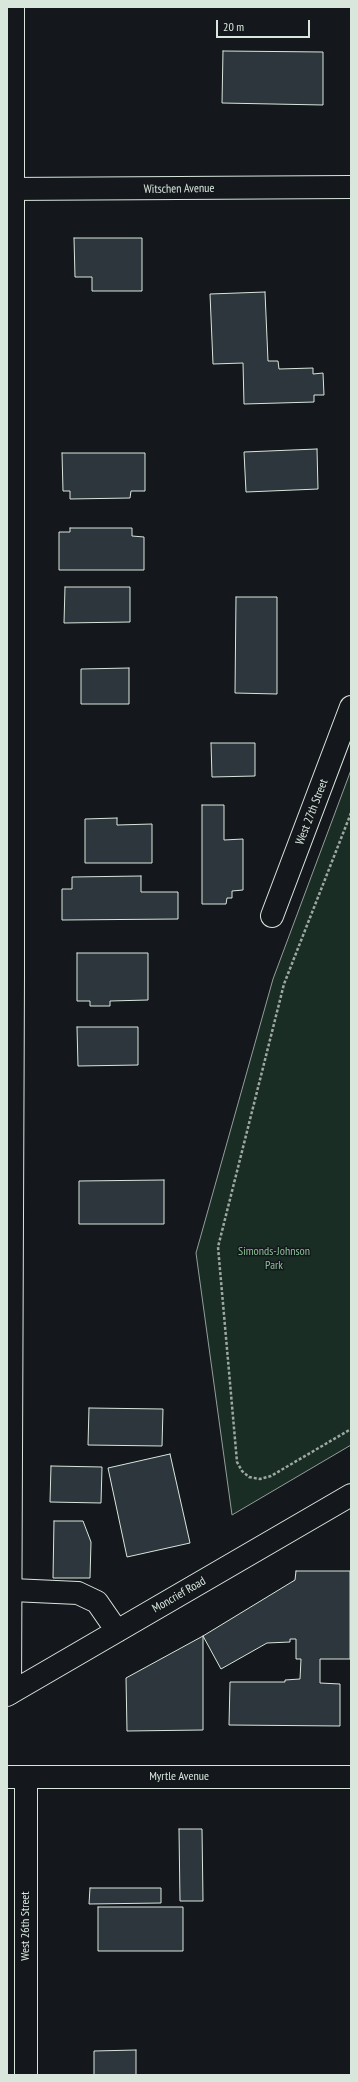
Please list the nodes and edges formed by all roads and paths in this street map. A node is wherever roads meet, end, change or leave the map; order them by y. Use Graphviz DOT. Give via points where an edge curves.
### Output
graph roads {
  1 [pos="13,7"];
  2 [pos="351,187"];
  3 [pos="10,189"];
  4 [pos="351,707"];
  5 [pos="351,813"];
  6 [pos="272,916"];
  7 [pos="10,975"];
  8 [pos="351,1429"];
  9 [pos="351,1495"];
  10 [pos="12,1590"];
  11 [pos="117,1631"];
  12 [pos="8,1694"];
  13 [pos="16,1777"];
  14 [pos="351,1777"];
  15 [pos="26,2075"];
  1 -- 3 [label="main road"];
  2 -- 3 [label="main road, Witschen Avenue"];
  3 -- 7 [label="main road"];
  4 -- 6 [label="main road, West 27th Street"];
  5 -- 8 [label="path" via="284,984 218,1247 237,1462 242,1471 249,1477 260,1479 271,1476"];
  7 -- 10 [label="main road"];
  9 -- 11 [label="main road, Moncrief Road"];
  10 -- 11 [label="main road" via="78,1594 97,1602"];
  10 -- 12 [label="main road"];
  11 -- 12 [label="main road, Moncrief Road"];
  13 -- 14 [label="main road, Myrtle Avenue"];
  13 -- 15 [label="main road, West 26th Street"];
}
